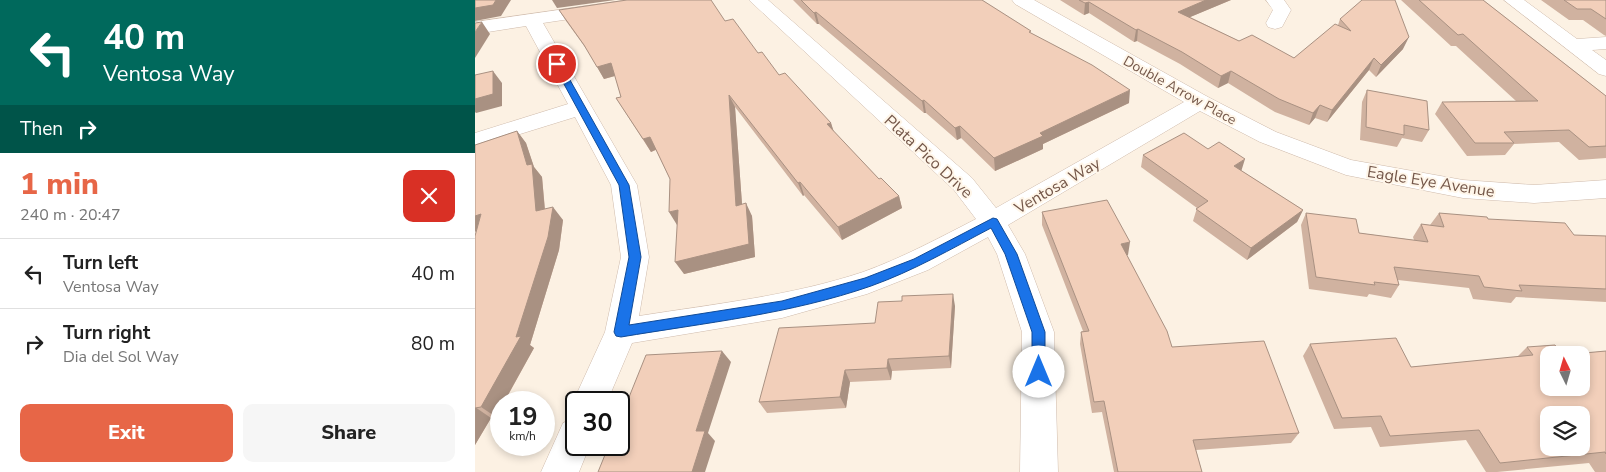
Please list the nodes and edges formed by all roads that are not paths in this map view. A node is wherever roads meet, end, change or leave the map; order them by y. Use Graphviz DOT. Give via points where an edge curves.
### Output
graph roads {
  1 [pos="664,0"];
  2 [pos="757,0"];
  3 [pos="1021,0"];
  4 [pos="1275,0"];
  5 [pos="1513,0"];
  6 [pos="532,20"];
  7 [pos="1275,23"];
  8 [pos="475,28"];
  9 [pos="1606,43"];
  10 [pos="1572,45"];
  11 [pos="1606,70"];
  12 [pos="1200,102"];
  13 [pos="582,107"];
  14 [pos="475,141"];
  15 [pos="1346,167"];
  16 [pos="1606,189"];
  17 [pos="993,222"];
  18 [pos="621,332"];
  19 [pos="595,391"];
  20 [pos="567,456"];
  21 [pos="560,472"];
  22 [pos="1039,472"];
  1 -- 6 [label="street"];
  2 -- 17 [label="street, Plata Pico Drive" via="963,184"];
  3 -- 12 [label="street, Double Arrow Place"];
  4 -- 7 [label="street" via="1282,10"];
  5 -- 10 [label="street"];
  6 -- 8 [label="street"];
  6 -- 13 [label="street"];
  9 -- 10 [label="street"];
  10 -- 11 [label="street"];
  12 -- 15 [label="street, Double Arrow Place" via="1268,137"];
  12 -- 17 [label="street, Ventosa Way"];
  13 -- 14 [label="street"];
  13 -- 18 [label="street" via="624,185 635,257"];
  15 -- 16 [label="street, Eagle Eye Avenue" via="1463,189 1534,194"];
  17 -- 18 [label="street, Ventosa Way" via="918,262 867,282 782,306"];
  17 -- 22 [label="street, Plata Pico Drive" via="1011,254 1038,332"];
  18 -- 19 [label="street"];
  20 -- 21 [label="street"];
}
